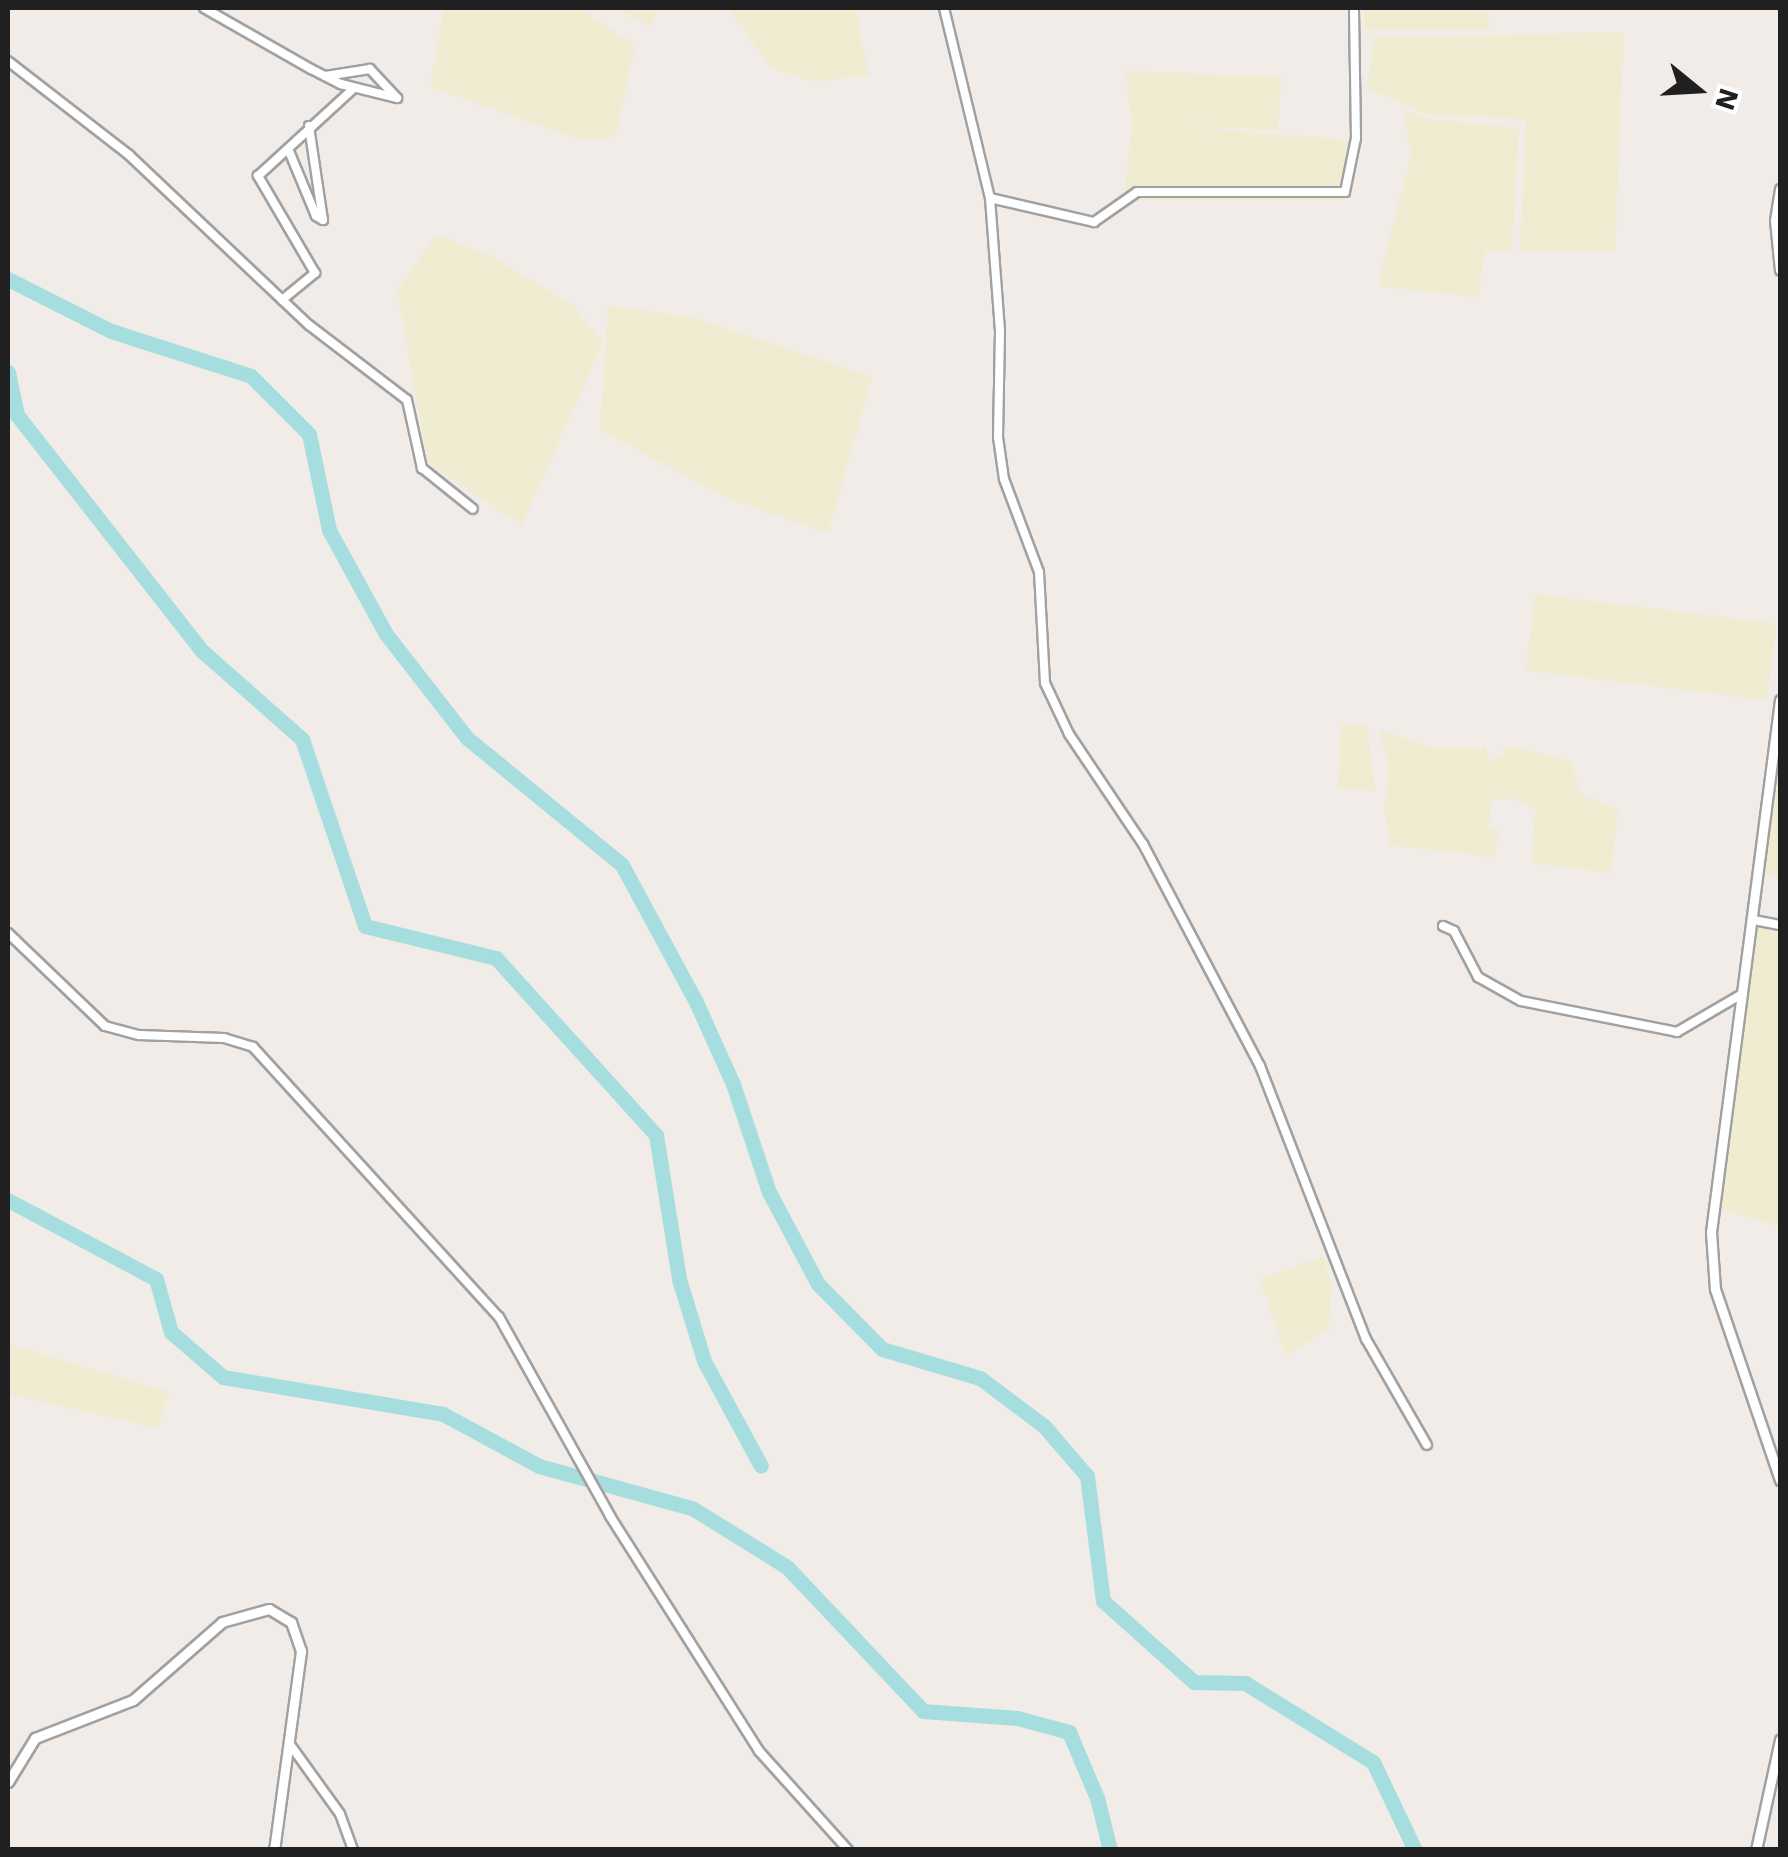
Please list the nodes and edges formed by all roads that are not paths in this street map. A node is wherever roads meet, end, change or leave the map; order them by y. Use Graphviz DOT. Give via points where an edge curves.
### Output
graph roads {
  1 [pos="204,8"];
  2 [pos="944,8"];
  3 [pos="1354,8"];
  4 [pos="8,61"];
  5 [pos="326,76"];
  6 [pos="353,89"];
  7 [pos="308,126"];
  8 [pos="289,151"];
  9 [pos="1780,189"];
  10 [pos="990,198"];
  11 [pos="1778,220"];
  12 [pos="1780,270"];
  13 [pos="282,300"];
  14 [pos="474,508"];
  15 [pos="1780,700"];
  16 [pos="1754,920"];
  17 [pos="1780,925"];
  18 [pos="1443,926"];
  19 [pos="8,933"];
  20 [pos="1742,994"];
  21 [pos="1426,1444"];
  22 [pos="1780,1480"];
  23 [pos="1780,1740"];
  24 [pos="289,1743"];
  25 [pos="8,1782"];
  26 [pos="274,1850"];
  27 [pos="353,1850"];
  28 [pos="848,1850"];
  29 [pos="1756,1850"];
  1 -- 5 [label="street"];
  2 -- 10 [label="street"];
  3 -- 10 [label="street" via="1356,138 1345,192 1137,192 1094,222"];
  4 -- 13 [label="street" via="129,155"];
  5 -- 6 [label="street"];
  5 -- 6 [label="street" via="370,69 398,95 394,100"];
  6 -- 7 [label="street"];
  7 -- 8 [label="street"];
  7 -- 8 [label="street" via="323,220"];
  8 -- 13 [label="street" via="256,182 316,272"];
  9 -- 11 [label="street"];
  10 -- 21 [label="street" via="1000,308 998,436 1004,480 1039,572 1045,684 1069,734 1142,844 1260,1066 1366,1338"];
  11 -- 12 [label="street"];
  13 -- 14 [label="street" via="407,400 422,468"];
  15 -- 16 [label="street"];
  16 -- 17 [label="street"];
  16 -- 20 [label="street"];
  18 -- 20 [label="street" via="1454,932 1478,976 1521,1001 1677,1032"];
  19 -- 28 [label="street" via="105,1026 253,1047 516,1340 610,1516 759,1751"];
  20 -- 22 [label="street" via="1712,1262 1749,1401"];
  23 -- 29 [label="street"];
  24 -- 25 [label="street" via="300,1677 298,1634 283,1613 255,1609 222,1622 133,1700 35,1738"];
  24 -- 26 [label="street"];
  24 -- 27 [label="street" via="340,1814"];
}
